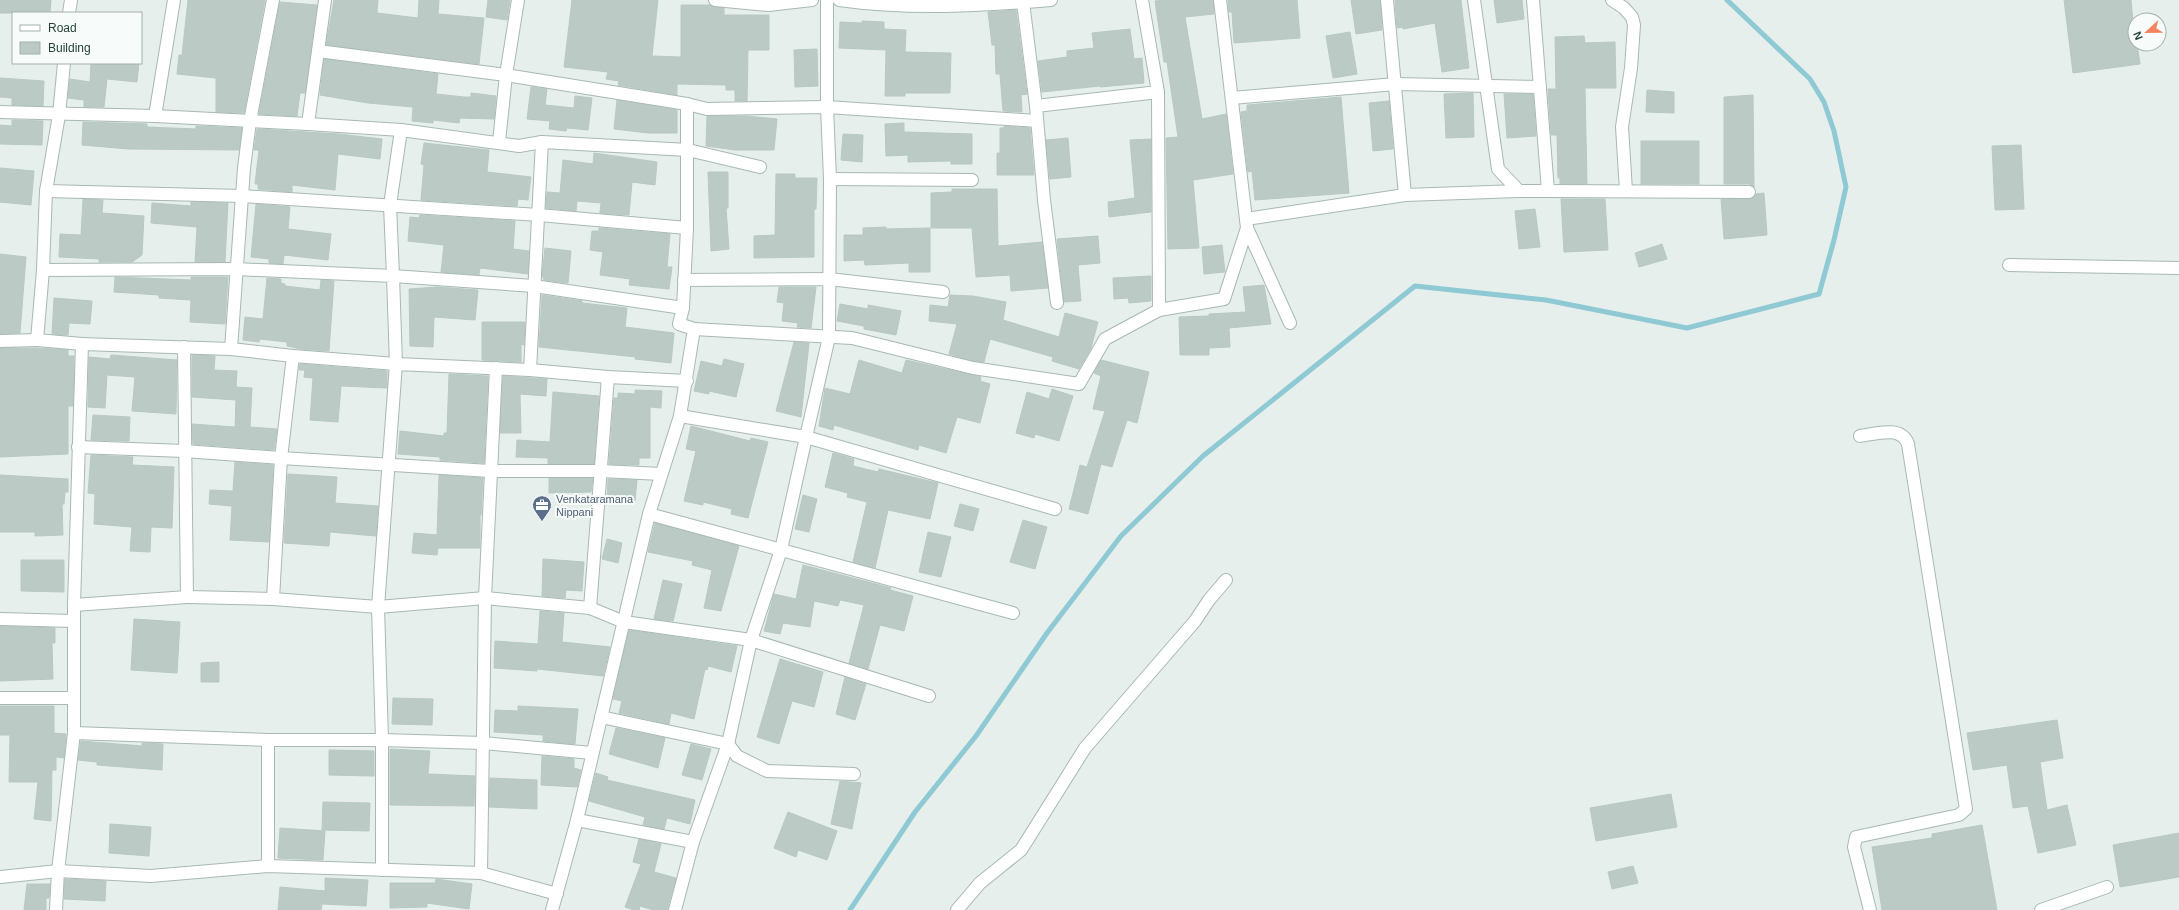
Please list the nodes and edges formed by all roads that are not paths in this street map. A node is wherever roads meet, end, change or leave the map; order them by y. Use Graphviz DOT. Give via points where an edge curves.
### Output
graph roads {
  1 [pos="71,0"];
  2 [pos="174,0"];
  3 [pos="273,0"];
  4 [pos="325,0"];
  5 [pos="518,0"];
  6 [pos="715,0"];
  7 [pos="812,0"];
  8 [pos="827,0"];
  9 [pos="839,0"];
  10 [pos="1051,0"];
  11 [pos="1142,0"];
  12 [pos="1220,0"];
  13 [pos="1387,0"];
  14 [pos="1474,0"];
  15 [pos="1533,0"];
  16 [pos="1612,0"];
  17 [pos="1023,2"];
  18 [pos="69,12"];
  19 [pos="318,51"];
  20 [pos="64,64"];
  21 [pos="506,75"];
  22 [pos="1396,84"];
  23 [pos="1485,85"];
  24 [pos="1540,87"];
  25 [pos="1158,92"];
  26 [pos="1232,98"];
  27 [pos="687,104"];
  28 [pos="1036,106"];
  29 [pos="827,107"];
  30 [pos="0,112"];
  31 [pos="59,115"];
  32 [pos="155,116"];
  33 [pos="250,121"];
  34 [pos="1037,121"];
  35 [pos="308,124"];
  36 [pos="401,130"];
  37 [pos="499,142"];
  38 [pos="542,142"];
  39 [pos="688,150"];
  40 [pos="760,167"];
  41 [pos="830,179"];
  42 [pos="972,180"];
  43 [pos="1519,190"];
  44 [pos="1548,190"];
  45 [pos="46,191"];
  46 [pos="1626,191"];
  47 [pos="1749,192"];
  48 [pos="242,196"];
  49 [pos="1405,196"];
  50 [pos="390,205"];
  51 [pos="540,215"];
  52 [pos="1246,223"];
  53 [pos="687,228"];
  54 [pos="2009,265"];
  55 [pos="2179,268"];
  56 [pos="236,269"];
  57 [pos="43,270"];
  58 [pos="393,276"];
  59 [pos="829,279"];
  60 [pos="684,280"];
  61 [pos="534,286"];
  62 [pos="943,292"];
  63 [pos="1057,303"];
  64 [pos="683,308"];
  65 [pos="1159,310"];
  66 [pos="1290,323"];
  67 [pos="694,329"];
  68 [pos="829,337"];
  69 [pos="0,340"];
  70 [pos="37,340"];
  71 [pos="82,344"];
  72 [pos="184,347"];
  73 [pos="231,349"];
  74 [pos="294,356"];
  75 [pos="396,364"];
  76 [pos="496,368"];
  77 [pos="530,370"];
  78 [pos="608,377"];
  79 [pos="687,380"];
  80 [pos="680,416"];
  81 [pos="1860,436"];
  82 [pos="806,437"];
  83 [pos="78,447"];
  84 [pos="184,451"];
  85 [pos="281,458"];
  86 [pos="388,465"];
  87 [pos="490,471"];
  88 [pos="601,471"];
  89 [pos="661,474"];
  90 [pos="1055,509"];
  91 [pos="649,514"];
  92 [pos="781,550"];
  93 [pos="1226,580"];
  94 [pos="187,597"];
  95 [pos="485,598"];
  96 [pos="273,599"];
  97 [pos="74,605"];
  98 [pos="378,607"];
  99 [pos="590,608"];
  100 [pos="1013,613"];
  101 [pos="0,619"];
  102 [pos="74,622"];
  103 [pos="624,622"];
  104 [pos="752,640"];
  105 [pos="929,696"];
  106 [pos="0,698"];
  107 [pos="74,698"];
  108 [pos="601,717"];
  109 [pos="74,733"];
  110 [pos="268,740"];
  111 [pos="382,740"];
  112 [pos="483,743"];
  113 [pos="728,744"];
  114 [pos="592,753"];
  115 [pos="854,774"];
  116 [pos="577,820"];
  117 [pos="692,842"];
  118 [pos="268,866"];
  119 [pos="382,870"];
  120 [pos="58,871"];
  121 [pos="481,873"];
  122 [pos="0,877"];
  123 [pos="2107,887"];
  124 [pos="557,894"];
  125 [pos="56,910"];
  126 [pos="552,910"];
  127 [pos="675,910"];
  128 [pos="956,910"];
  129 [pos="1870,910"];
  130 [pos="2041,910"];
  1 -- 18 [label="street"];
  2 -- 32 [label="street"];
  3 -- 33 [label="street"];
  4 -- 19 [label="street"];
  5 -- 21 [label="street"];
  6 -- 7 [label="street" via="768,5"];
  8 -- 29 [label="street"];
  9 -- 17 [label="street" via="888,6 974,6"];
  10 -- 17 [label="street"];
  11 -- 25 [label="street"];
  12 -- 26 [label="street"];
  13 -- 22 [label="street"];
  14 -- 23 [label="street"];
  15 -- 24 [label="street"];
  16 -- 46 [label="street" via="1632,17 1634,25 1622,141"];
  17 -- 28 [label="street"];
  19 -- 21 [label="street"];
  19 -- 35 [label="street"];
  20 -- 31 [label="street"];
  21 -- 27 [label="street"];
  21 -- 37 [label="street"];
  22 -- 23 [label="street"];
  22 -- 26 [label="street"];
  22 -- 49 [label="street"];
  23 -- 24 [label="street"];
  23 -- 43 [label="street" via="1498,169"];
  24 -- 44 [label="street"];
  25 -- 28 [label="street"];
  25 -- 65 [label="street"];
  26 -- 52 [label="street"];
  27 -- 29 [label="street" via="707,110"];
  27 -- 39 [label="street"];
  28 -- 34 [label="street"];
  29 -- 34 [label="street"];
  29 -- 41 [label="street"];
  30 -- 31 [label="street"];
  31 -- 32 [label="street"];
  31 -- 45 [label="street"];
  32 -- 33 [label="street"];
  33 -- 35 [label="street"];
  33 -- 48 [label="street"];
  34 -- 63 [label="street"];
  35 -- 36 [label="street"];
  36 -- 37 [label="street"];
  36 -- 50 [label="street"];
  37 -- 38 [label="street" via="519,146"];
  38 -- 39 [label="street"];
  38 -- 51 [label="street"];
  39 -- 40 [label="street"];
  39 -- 53 [label="street"];
  41 -- 42 [label="street"];
  41 -- 59 [label="street"];
  43 -- 44 [label="street"];
  43 -- 49 [label="street"];
  44 -- 46 [label="street"];
  45 -- 48 [label="street"];
  45 -- 57 [label="street"];
  46 -- 47 [label="street"];
  48 -- 50 [label="street"];
  48 -- 56 [label="street"];
  49 -- 52 [label="street"];
  50 -- 51 [label="street"];
  50 -- 58 [label="street"];
  51 -- 53 [label="street"];
  51 -- 61 [label="street"];
  52 -- 65 [label="street" via="1224,299"];
  52 -- 66 [label="street"];
  53 -- 60 [label="street"];
  54 -- 55 [label="street"];
  56 -- 57 [label="street"];
  56 -- 58 [label="street"];
  56 -- 73 [label="street"];
  57 -- 70 [label="street"];
  58 -- 61 [label="street"];
  58 -- 75 [label="street"];
  59 -- 60 [label="street"];
  59 -- 62 [label="street"];
  59 -- 68 [label="street"];
  60 -- 64 [label="street"];
  61 -- 64 [label="street"];
  61 -- 77 [label="street"];
  64 -- 67 [label="street" via="679,324"];
  65 -- 68 [label="street" via="1105,339 1078,384 973,368 852,338"];
  67 -- 68 [label="street"];
  67 -- 79 [label="street"];
  68 -- 82 [label="street"];
  69 -- 70 [label="street"];
  70 -- 71 [label="street"];
  71 -- 72 [label="street"];
  71 -- 83 [label="street"];
  72 -- 73 [label="street"];
  72 -- 84 [label="street"];
  73 -- 74 [label="street"];
  74 -- 75 [label="street"];
  74 -- 85 [label="street"];
  75 -- 76 [label="street"];
  75 -- 86 [label="street"];
  76 -- 77 [label="street"];
  76 -- 87 [label="street"];
  77 -- 78 [label="street"];
  78 -- 79 [label="street"];
  78 -- 88 [label="street"];
  79 -- 80 [label="street"];
  80 -- 82 [label="street"];
  80 -- 89 [label="street"];
  81 -- 129 [label="street" via="1897,432 1903,435 1908,444 1966,809 1959,815 1856,837 1854,847"];
  82 -- 90 [label="street"];
  82 -- 92 [label="street"];
  83 -- 84 [label="street"];
  83 -- 97 [label="street"];
  84 -- 85 [label="street"];
  84 -- 94 [label="street"];
  85 -- 86 [label="street"];
  85 -- 96 [label="street"];
  86 -- 87 [label="street"];
  86 -- 98 [label="street"];
  87 -- 88 [label="street"];
  87 -- 95 [label="street"];
  88 -- 89 [label="street"];
  88 -- 99 [label="street"];
  89 -- 91 [label="street"];
  91 -- 92 [label="street"];
  91 -- 103 [label="street"];
  92 -- 100 [label="street"];
  92 -- 104 [label="street"];
  93 -- 128 [label="street" via="1195,621 1085,748 1022,850 980,883"];
  94 -- 96 [label="street"];
  94 -- 97 [label="street"];
  95 -- 98 [label="street"];
  95 -- 99 [label="street"];
  95 -- 112 [label="street"];
  96 -- 98 [label="street"];
  97 -- 102 [label="street"];
  98 -- 111 [label="street"];
  99 -- 103 [label="street"];
  101 -- 102 [label="street"];
  102 -- 107 [label="street"];
  103 -- 104 [label="street"];
  103 -- 108 [label="street"];
  104 -- 105 [label="street"];
  104 -- 113 [label="street"];
  106 -- 107 [label="street"];
  107 -- 109 [label="street"];
  108 -- 113 [label="street"];
  108 -- 114 [label="street"];
  109 -- 110 [label="street"];
  109 -- 120 [label="street"];
  110 -- 111 [label="street"];
  110 -- 118 [label="street"];
  111 -- 112 [label="street"];
  111 -- 119 [label="street"];
  112 -- 114 [label="street"];
  112 -- 121 [label="street"];
  113 -- 115 [label="street" via="738,756 766,771"];
  113 -- 117 [label="street"];
  114 -- 116 [label="street"];
  116 -- 117 [label="street"];
  116 -- 124 [label="street"];
  117 -- 127 [label="street"];
  118 -- 119 [label="street"];
  118 -- 120 [label="street" via="151,876"];
  119 -- 121 [label="street"];
  120 -- 122 [label="street"];
  120 -- 125 [label="street"];
  121 -- 124 [label="street"];
  123 -- 130 [label="street"];
  124 -- 126 [label="street"];
}
